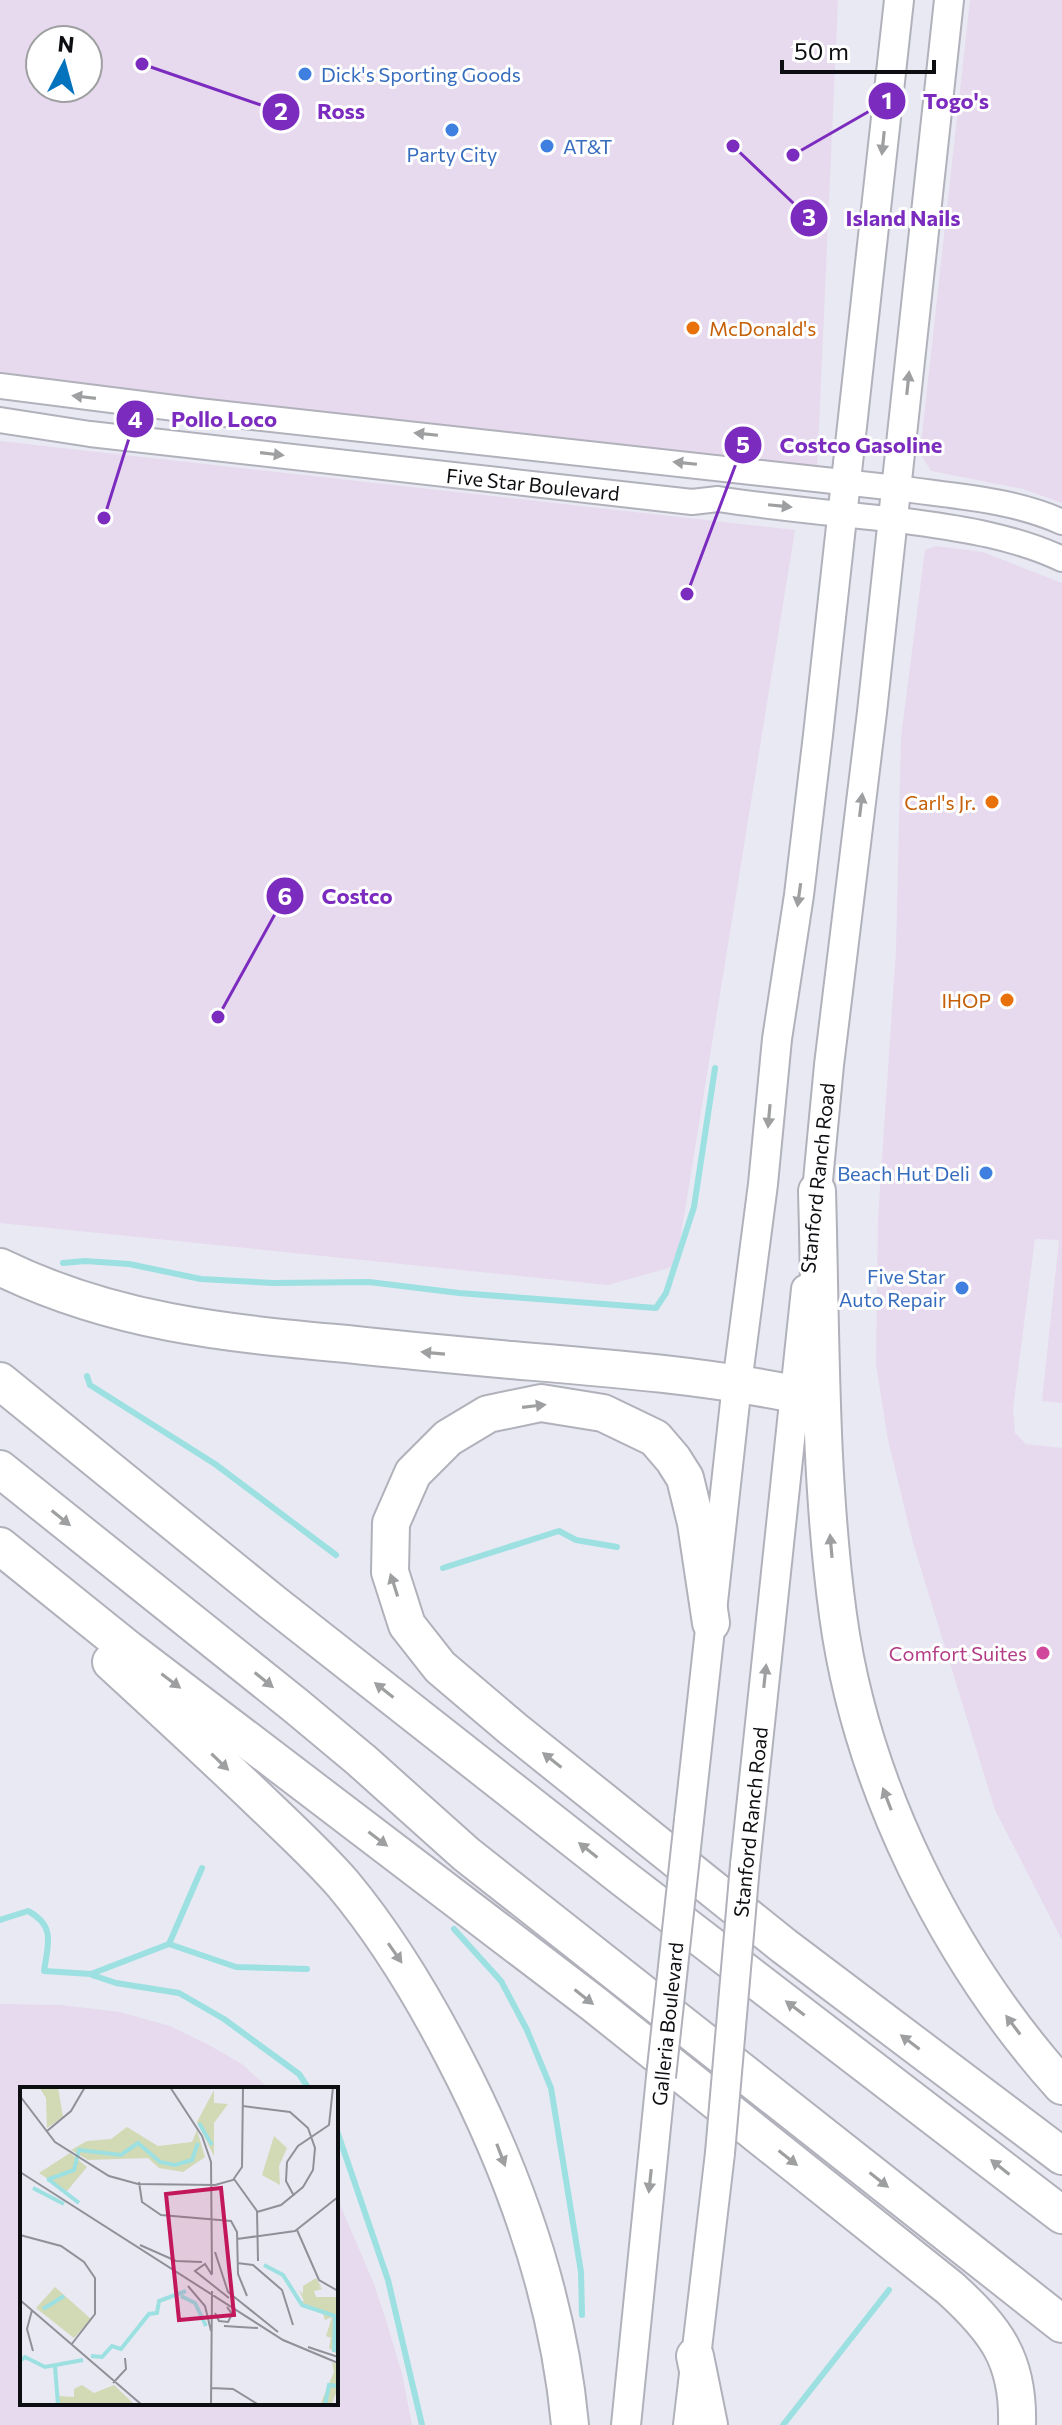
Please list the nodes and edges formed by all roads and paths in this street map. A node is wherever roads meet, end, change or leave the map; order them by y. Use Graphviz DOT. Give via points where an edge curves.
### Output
graph roads {
  1 [pos="899,0"];
  2 [pos="949,0"];
  3 [pos="0,386"];
  4 [pos="0,420"];
  5 [pos="618,456"];
  6 [pos="846,482"];
  7 [pos="897,488"];
  8 [pos="612,493"];
  9 [pos="843,514"];
  10 [pos="893,520"];
  11 [pos="1062,522"];
  12 [pos="1062,559"];
  13 [pos="817,1191"];
  14 [pos="0,1267"];
  15 [pos="0,1381"];
  16 [pos="737,1384"];
  17 [pos="794,1394"];
  18 [pos="0,1469"];
  19 [pos="0,1546"];
  20 [pos="0,1555"];
  21 [pos="711,1623"];
  22 [pos="1062,2086"];
  23 [pos="1062,2156"];
  24 [pos="1062,2215"];
  25 [pos="1062,2324"];
  26 [pos="695,2356"];
  27 [pos="570,2425"];
  28 [pos="626,2425"];
  29 [pos="688,2425"];
  30 [pos="709,2425"];
  31 [pos="1017,2425"];
  1 -- 6 [label="main road, one-way"];
  7 -- 2 [label="main road, Stanford Ranch Road, one-way"];
  5 -- 3 [label="street, Five Star Boulevard, one-way"];
  4 -- 8 [label="street, Five Star Boulevard, one-way"];
  6 -- 5 [label="street, Five Star Boulevard, one-way"];
  5 -- 8 [label="street"];
  6 -- 7 [label="street, Five Star Boulevard"];
  6 -- 9 [label="main road"];
  7 -- 10 [label="main road, Stanford Ranch Road"];
  7 -- 11 [label="street, Five Star Boulevard" via="982,499"];
  8 -- 9 [label="street, Five Star Boulevard, one-way"];
  9 -- 10 [label="street, Five Star Boulevard"];
  9 -- 16 [label="main road, one-way"];
  10 -- 12 [label="street, Five Star Boulevard" via="1000,536"];
  13 -- 10 [label="main road, Stanford Ranch Road, one-way"];
  13 -- 17 [label="main road, Stanford Ranch Road"];
  22 -- 13 [label="highway, one-way" via="981,1981 949,1928 893,1815 855,1699 838,1617 829,1527"];
  16 -- 14 [label="highway, one-way" via="220,1332 92,1305"];
  24 -- 15 [label="highway, one-way" via="322,1642"];
  16 -- 17 [label="highway"];
  16 -- 21 [label="main road"];
  26 -- 17 [label="main road, Stanford Ranch Road, one-way, bridge" via="720,2153"];
  18 -- 25 [label="highway, one-way" via="306,1714 466,1854"];
  19 -- 31 [label="highway, one-way" via="594,2004 950,2288 984,2321 1005,2353"];
  20 -- 27 [label="highway, one-way" via="295,1834 341,1882 407,1969 473,2092 517,2196 549,2299"];
  23 -- 21 [label="highway, one-way" via="784,1946 440,1667 407,1625 390,1572 391,1523 413,1473 448,1438 488,1414 541,1403 603,1413 655,1438 685,1478"];
  21 -- 28 [label="main road, Galleria Boulevard, one-way, bridge"];
  26 -- 29 [label="main road"];
  26 -- 30 [label="highway"];
}
